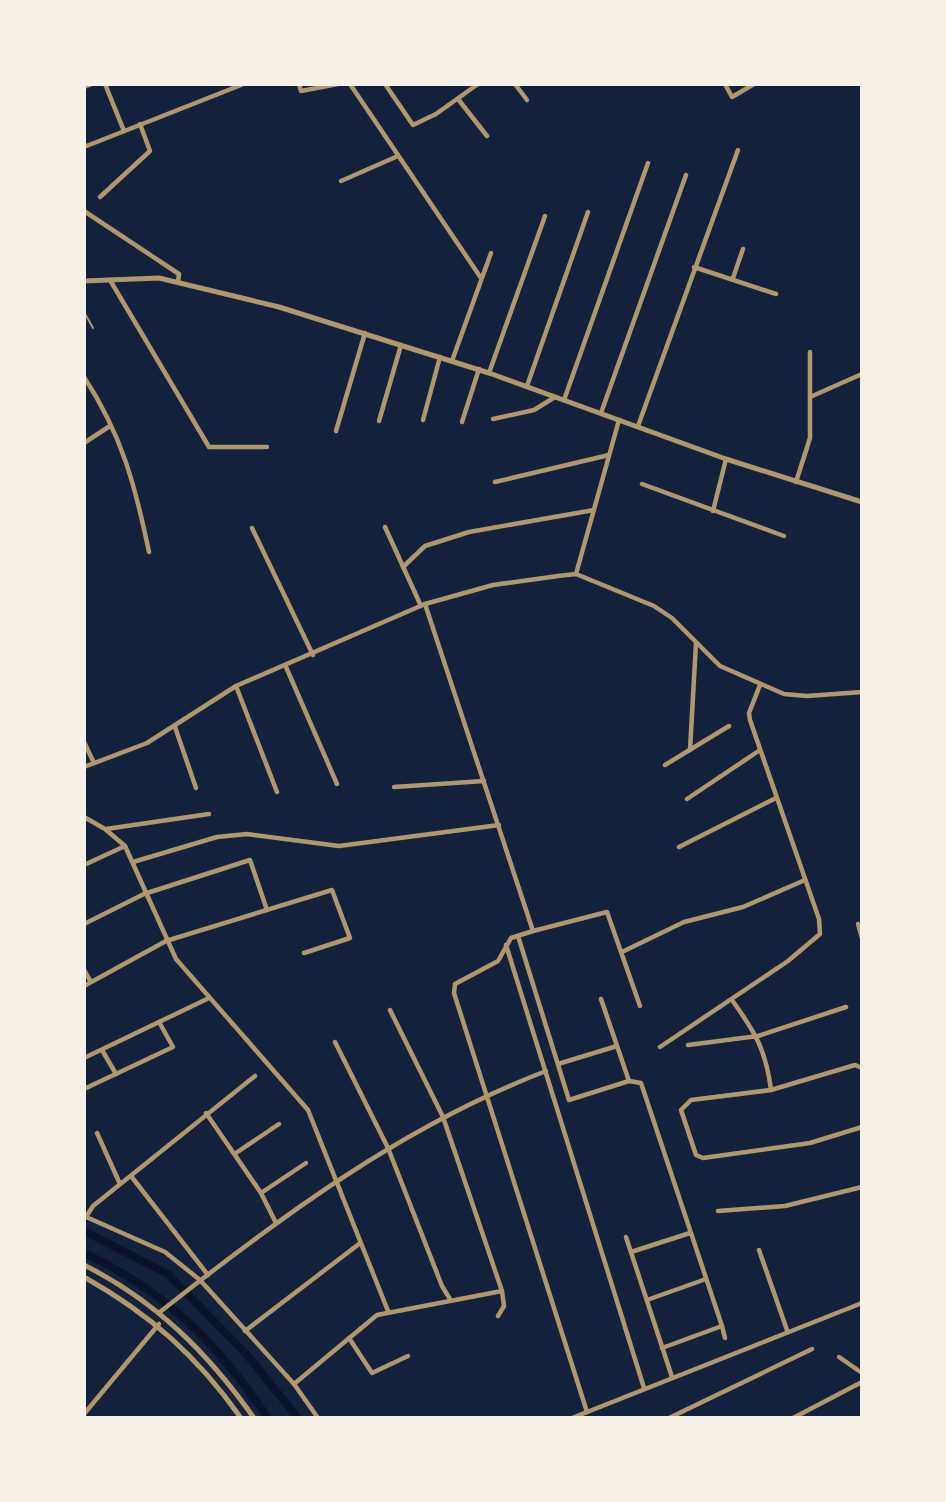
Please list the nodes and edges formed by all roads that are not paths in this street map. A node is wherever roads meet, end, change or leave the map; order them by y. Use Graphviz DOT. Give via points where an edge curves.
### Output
graph roads {
  1 [pos="92,84"];
  2 [pos="105,84"];
  3 [pos="299,84"];
  4 [pos="338,84"];
  5 [pos="350,84"];
  6 [pos="385,84"];
  7 [pos="478,84"];
  8 [pos="515,84"];
  9 [pos="725,84"];
  10 [pos="754,84"];
  11 [pos="241,85"];
  12 [pos="84,87"];
  13 [pos="458,99"];
  14 [pos="527,100"];
  15 [pos="140,124"];
  16 [pos="124,131"];
  17 [pos="487,136"];
  18 [pos="84,147"];
  19 [pos="737,150"];
  20 [pos="398,156"];
  21 [pos="648,163"];
  22 [pos="686,175"];
  23 [pos="341,181"];
  24 [pos="100,197"];
  25 [pos="84,211"];
  26 [pos="588,212"];
  27 [pos="545,216"];
  28 [pos="743,249"];
  29 [pos="491,253"];
  30 [pos="694,267"];
  31 [pos="481,278"];
  32 [pos="733,278"];
  33 [pos="110,280"];
  34 [pos="84,281"];
  35 [pos="178,282"];
  36 [pos="776,294"];
  37 [pos="84,313"];
  38 [pos="93,328"];
  39 [pos="365,333"];
  40 [pos="402,344"];
  41 [pos="810,352"];
  42 [pos="440,357"];
  43 [pos="452,361"];
  44 [pos="479,369"];
  45 [pos="489,373"];
  46 [pos="862,374"];
  47 [pos="84,377"];
  48 [pos="527,386"];
  49 [pos="556,397"];
  50 [pos="810,397"];
  51 [pos="565,400"];
  52 [pos="601,413"];
  53 [pos="493,419"];
  54 [pos="423,420"];
  55 [pos="620,420"];
  56 [pos="379,421"];
  57 [pos="462,422"];
  58 [pos="110,426"];
  59 [pos="638,426"];
  60 [pos="336,431"];
  61 [pos="84,443"];
  62 [pos="267,447"];
  63 [pos="609,455"];
  64 [pos="726,459"];
  65 [pos="495,482"];
  66 [pos="796,482"];
  67 [pos="642,484"];
  68 [pos="862,502"];
  69 [pos="594,510"];
  70 [pos="713,511"];
  71 [pos="385,527"];
  72 [pos="252,528"];
  73 [pos="784,536"];
  74 [pos="149,552"];
  75 [pos="403,566"];
  76 [pos="576,574"];
  77 [pos="423,605"];
  78 [pos="696,642"];
  79 [pos="313,655"];
  80 [pos="286,667"];
  81 [pos="760,685"];
  82 [pos="236,686"];
  83 [pos="862,692"];
  84 [pos="729,726"];
  85 [pos="175,727"];
  86 [pos="84,742"];
  87 [pos="690,750"];
  88 [pos="761,750"];
  89 [pos="94,763"];
  90 [pos="665,765"];
  91 [pos="84,767"];
  92 [pos="484,781"];
  93 [pos="337,784"];
  94 [pos="394,787"];
  95 [pos="195,788"];
  96 [pos="277,792"];
  97 [pos="776,798"];
  98 [pos="687,799"];
  99 [pos="209,814"];
  100 [pos="84,817"];
  101 [pos="499,825"];
  102 [pos="105,829"];
  103 [pos="125,846"];
  104 [pos="680,847"];
  105 [pos="133,862"];
  106 [pos="84,865"];
  107 [pos="805,880"];
  108 [pos="144,894"];
  109 [pos="267,910"];
  110 [pos="84,924"];
  111 [pos="858,924"];
  112 [pos="533,931"];
  113 [pos="518,936"];
  114 [pos="862,939"];
  115 [pos="166,941"];
  116 [pos="506,944"];
  117 [pos="622,952"];
  118 [pos="304,954"];
  119 [pos="84,970"];
  120 [pos="90,982"];
  121 [pos="84,986"];
  122 [pos="207,999"];
  123 [pos="601,999"];
  124 [pos="732,1000"];
  125 [pos="640,1006"];
  126 [pos="846,1007"];
  127 [pos="390,1010"];
  128 [pos="159,1022"];
  129 [pos="758,1036"];
  130 [pos="335,1042"];
  131 [pos="688,1045"];
  132 [pos="617,1046"];
  133 [pos="660,1046"];
  134 [pos="102,1050"];
  135 [pos="84,1058"];
  136 [pos="558,1064"];
  137 [pos="862,1068"];
  138 [pos="546,1071"];
  139 [pos="116,1074"];
  140 [pos="255,1076"];
  141 [pos="629,1081"];
  142 [pos="84,1089"];
  143 [pos="771,1090"];
  144 [pos="488,1093"];
  145 [pos="206,1113"];
  146 [pos="443,1117"];
  147 [pos="279,1124"];
  148 [pos="862,1127"];
  149 [pos="97,1133"];
  150 [pos="388,1149"];
  151 [pos="236,1153"];
  152 [pos="306,1163"];
  153 [pos="131,1176"];
  154 [pos="334,1181"];
  155 [pos="120,1185"];
  156 [pos="862,1187"];
  157 [pos="261,1193"];
  158 [pos="718,1211"];
  159 [pos="85,1217"];
  160 [pos="276,1223"];
  161 [pos="691,1233"];
  162 [pos="626,1237"];
  163 [pos="359,1244"];
  164 [pos="759,1250"];
  165 [pos="631,1252"];
  166 [pos="84,1265"];
  167 [pos="208,1275"];
  168 [pos="84,1277"];
  169 [pos="706,1279"];
  170 [pos="200,1280"];
  171 [pos="502,1291"];
  172 [pos="450,1299"];
  173 [pos="647,1300"];
  174 [pos="862,1303"];
  175 [pos="388,1311"];
  176 [pos="160,1312"];
  177 [pos="498,1315"];
  178 [pos="159,1324"];
  179 [pos="722,1326"];
  180 [pos="787,1330"];
  181 [pos="245,1331"];
  182 [pos="349,1338"];
  183 [pos="725,1338"];
  184 [pos="662,1348"];
  185 [pos="813,1349"];
  186 [pos="408,1356"];
  187 [pos="839,1357"];
  188 [pos="862,1373"];
  189 [pos="671,1377"];
  190 [pos="862,1382"];
  191 [pos="294,1384"];
  192 [pos="645,1388"];
  193 [pos="587,1412"];
  194 [pos="84,1414"];
  195 [pos="241,1418"];
  196 [pos="254,1418"];
  197 [pos="318,1418"];
  198 [pos="572,1418"];
  199 [pos="669,1418"];
  200 [pos="793,1418"];
  1 -- 12 [label="street"];
  2 -- 16 [label="street"];
  3 -- 4 [label="street" via="300,91"];
  5 -- 20 [label="street"];
  6 -- 13 [label="street" via="413,125"];
  7 -- 13 [label="street"];
  8 -- 14 [label="street"];
  9 -- 10 [label="street" via="732,97"];
  11 -- 15 [label="street"];
  13 -- 17 [label="street"];
  15 -- 16 [label="street"];
  15 -- 24 [label="street" via="150,151"];
  16 -- 18 [label="street"];
  19 -- 30 [label="street"];
  20 -- 23 [label="street"];
  20 -- 31 [label="street"];
  21 -- 51 [label="street"];
  22 -- 52 [label="street"];
  25 -- 35 [label="street" via="178,274"];
  26 -- 48 [label="street"];
  27 -- 45 [label="street"];
  28 -- 32 [label="street"];
  29 -- 31 [label="street"];
  30 -- 32 [label="street"];
  30 -- 59 [label="street"];
  31 -- 43 [label="street"];
  32 -- 36 [label="street"];
  33 -- 34 [label="street"];
  33 -- 35 [label="street" via="144,277"];
  33 -- 62 [label="street" via="206,443 213,448"];
  35 -- 39 [label="street"];
  37 -- 38 [label="lane"];
  39 -- 40 [label="street"];
  39 -- 60 [label="street"];
  40 -- 42 [label="street"];
  40 -- 56 [label="street"];
  41 -- 50 [label="street"];
  42 -- 43 [label="street"];
  42 -- 54 [label="street"];
  43 -- 44 [label="street"];
  44 -- 45 [label="street"];
  44 -- 57 [label="street"];
  45 -- 48 [label="street"];
  46 -- 50 [label="street"];
  47 -- 58 [label="street"];
  48 -- 49 [label="street"];
  49 -- 51 [label="street"];
  49 -- 53 [label="street" via="534,410"];
  50 -- 66 [label="street" via="810,438"];
  51 -- 52 [label="street"];
  52 -- 55 [label="street"];
  55 -- 59 [label="street"];
  55 -- 63 [label="street"];
  58 -- 61 [label="street"];
  58 -- 74 [label="street" via="132,475"];
  59 -- 64 [label="street"];
  63 -- 65 [label="street"];
  63 -- 69 [label="street"];
  64 -- 66 [label="street"];
  64 -- 70 [label="street"];
  66 -- 68 [label="street"];
  67 -- 70 [label="street"];
  69 -- 75 [label="street" via="469,532 425,546"];
  69 -- 76 [label="street"];
  70 -- 73 [label="street"];
  71 -- 75 [label="street"];
  72 -- 79 [label="street"];
  75 -- 77 [label="street"];
  76 -- 77 [label="street" via="493,585"];
  76 -- 78 [label="street" via="654,606"];
  77 -- 79 [label="street"];
  77 -- 92 [label="street"];
  78 -- 81 [label="street" via="720,666"];
  78 -- 87 [label="street"];
  79 -- 80 [label="street"];
  80 -- 82 [label="street"];
  80 -- 93 [label="street"];
  81 -- 83 [label="street" via="807,696"];
  81 -- 88 [label="street" via="749,713"];
  82 -- 85 [label="street"];
  82 -- 96 [label="street"];
  84 -- 87 [label="street"];
  85 -- 89 [label="street" via="148,743"];
  85 -- 95 [label="street"];
  86 -- 89 [label="street"];
  87 -- 90 [label="street"];
  88 -- 97 [label="street"];
  88 -- 98 [label="street"];
  89 -- 91 [label="street"];
  92 -- 94 [label="street"];
  92 -- 101 [label="street"];
  97 -- 104 [label="street"];
  97 -- 107 [label="street"];
  99 -- 102 [label="street"];
  100 -- 102 [label="street"];
  101 -- 105 [label="street" via="339,846 247,835 216,837"];
  101 -- 112 [label="street"];
  102 -- 103 [label="street"];
  103 -- 105 [label="street"];
  103 -- 106 [label="street"];
  105 -- 108 [label="street"];
  107 -- 117 [label="street" via="743,907 684,922"];
  107 -- 124 [label="street" via="820,934"];
  108 -- 109 [label="street" via="250,860"];
  108 -- 110 [label="street"];
  108 -- 115 [label="street"];
  109 -- 115 [label="street"];
  109 -- 118 [label="street" via="332,890 350,939"];
  111 -- 114 [label="street"];
  112 -- 113 [label="street"];
  112 -- 117 [label="street" via="607,912"];
  113 -- 116 [label="street"];
  113 -- 136 [label="street"];
  115 -- 120 [label="street"];
  115 -- 122 [label="street"];
  116 -- 138 [label="street"];
  116 -- 144 [label="street" via="498,961 464,977 453,988"];
  117 -- 125 [label="street"];
  119 -- 120 [label="street"];
  120 -- 121 [label="street"];
  122 -- 128 [label="street"];
  122 -- 154 [label="street" via="308,1110"];
  123 -- 132 [label="street"];
  124 -- 129 [label="street"];
  124 -- 133 [label="street"];
  126 -- 129 [label="street"];
  127 -- 146 [label="street"];
  128 -- 134 [label="street"];
  128 -- 139 [label="street" via="173,1047"];
  129 -- 131 [label="street"];
  129 -- 143 [label="street"];
  130 -- 150 [label="street"];
  132 -- 136 [label="street"];
  132 -- 141 [label="street"];
  134 -- 135 [label="street"];
  134 -- 139 [label="street"];
  136 -- 141 [label="street" via="569,1100"];
  137 -- 143 [label="street" via="855,1065"];
  138 -- 144 [label="street"];
  138 -- 192 [label="street"];
  139 -- 142 [label="street"];
  140 -- 145 [label="street"];
  141 -- 161 [label="street" via="641,1083"];
  143 -- 148 [label="street" via="685,1102 682,1113 696,1155 765,1152"];
  144 -- 146 [label="street"];
  144 -- 193 [label="street"];
  145 -- 151 [label="street"];
  145 -- 153 [label="street"];
  146 -- 150 [label="street"];
  146 -- 171 [label="street"];
  147 -- 151 [label="street"];
  149 -- 155 [label="street"];
  150 -- 154 [label="street"];
  150 -- 172 [label="street"];
  151 -- 157 [label="street"];
  152 -- 157 [label="street"];
  153 -- 155 [label="street"];
  153 -- 167 [label="street"];
  154 -- 160 [label="street"];
  154 -- 163 [label="street"];
  155 -- 159 [label="street"];
  156 -- 158 [label="street" via="785,1206"];
  157 -- 160 [label="street"];
  159 -- 170 [label="street" via="164,1252"];
  160 -- 167 [label="street"];
  161 -- 165 [label="street"];
  161 -- 169 [label="street"];
  162 -- 165 [label="street"];
  163 -- 175 [label="street"];
  163 -- 181 [label="street"];
  164 -- 180 [label="street"];
  165 -- 173 [label="street"];
  166 -- 176 [label="street"];
  167 -- 170 [label="street"];
  168 -- 178 [label="street"];
  169 -- 173 [label="street"];
  169 -- 179 [label="street"];
  170 -- 176 [label="street"];
  170 -- 181 [label="street"];
  171 -- 172 [label="street"];
  171 -- 177 [label="street" via="505,1306"];
  172 -- 175 [label="street"];
  173 -- 184 [label="street"];
  174 -- 180 [label="street"];
  175 -- 182 [label="street"];
  176 -- 196 [label="street" via="222,1373"];
  178 -- 194 [label="street"];
  178 -- 195 [label="street"];
  179 -- 183 [label="street"];
  179 -- 184 [label="street"];
  180 -- 189 [label="street"];
  181 -- 191 [label="street"];
  182 -- 186 [label="street" via="372,1373"];
  182 -- 191 [label="street"];
  184 -- 189 [label="street"];
  185 -- 199 [label="street"];
  187 -- 188 [label="street"];
  189 -- 192 [label="street"];
  190 -- 200 [label="street"];
  191 -- 197 [label="street"];
  192 -- 193 [label="street"];
  193 -- 198 [label="street"];
}
